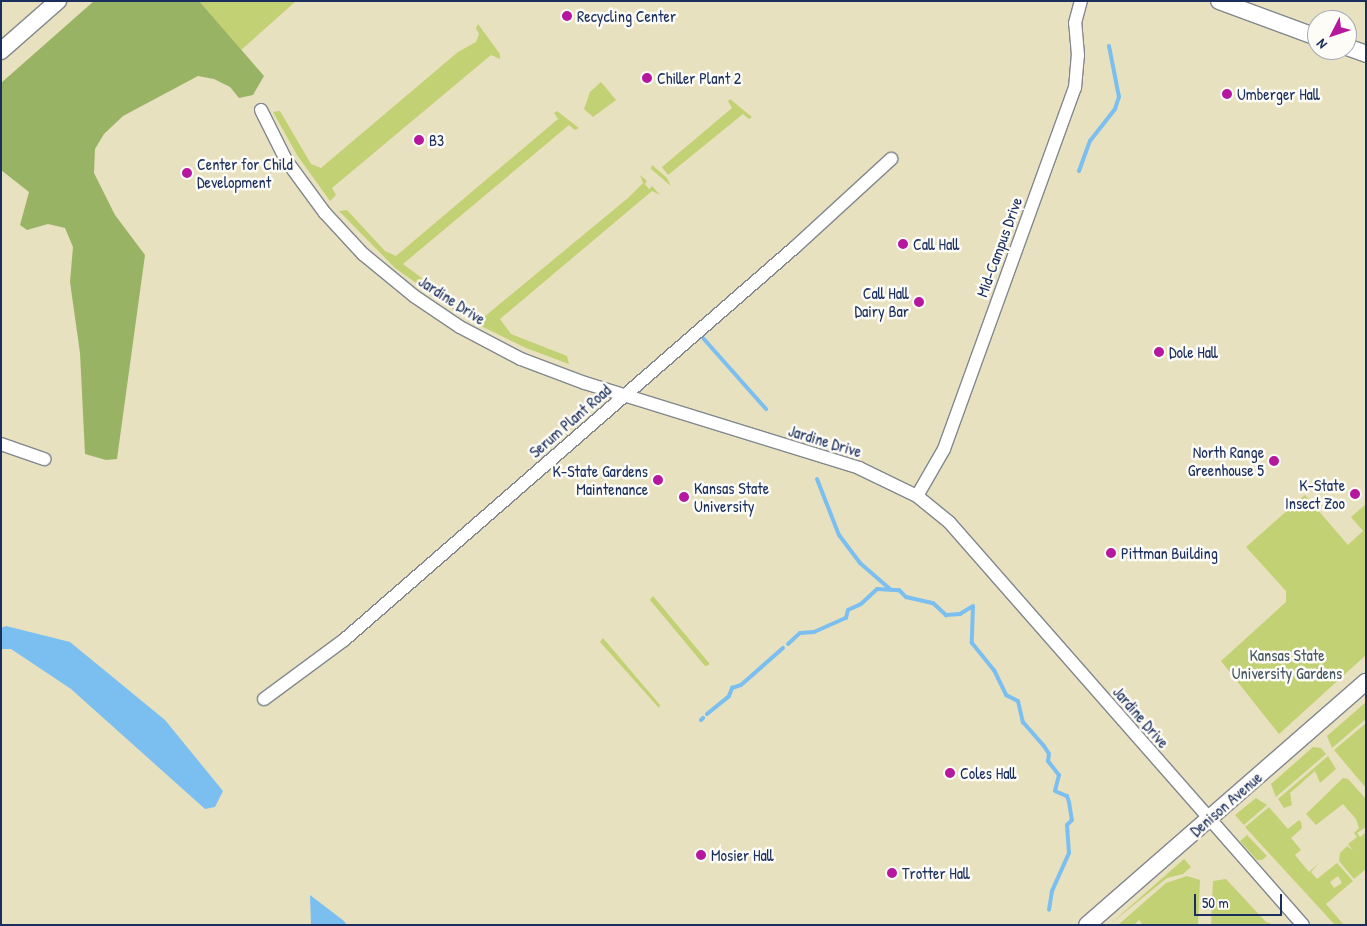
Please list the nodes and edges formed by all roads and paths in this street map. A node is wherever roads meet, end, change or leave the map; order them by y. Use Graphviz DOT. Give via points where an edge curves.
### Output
graph roads {
  1 [pos="58,1"];
  2 [pos="1081,1"];
  3 [pos="1219,1"];
  4 [pos="1307,32"];
  5 [pos="1,51"];
  6 [pos="261,110"];
  7 [pos="890,159"];
  8 [pos="624,395"];
  9 [pos="1,444"];
  10 [pos="44,459"];
  11 [pos="917,496"];
  12 [pos="1366,682"];
  13 [pos="264,699"];
  14 [pos="1208,819"];
  15 [pos="1087,925"];
  16 [pos="1303,925"];
  1 -- 5 [label="street"];
  2 -- 11 [label="street, Mid-Campus Drive" via="1075,23 1078,55 1075,88 944,450"];
  3 -- 4 [label="street"];
  6 -- 8 [label="street, Jardine Drive" via="286,160 325,213 363,254 406,290 460,327 521,359"];
  7 -- 8 [label="street, Serum Plant Road" via="794,248"];
  8 -- 11 [label="street, Jardine Drive" via="859,468"];
  8 -- 13 [label="street, Serum Plant Road" via="344,640"];
  9 -- 10 [label="street"];
  11 -- 14 [label="street, Jardine Drive" via="949,522"];
  12 -- 14 [label="street, Denison Avenue"];
  14 -- 15 [label="street, Denison Avenue"];
  14 -- 16 [label="street, Jardine Drive"];
}
